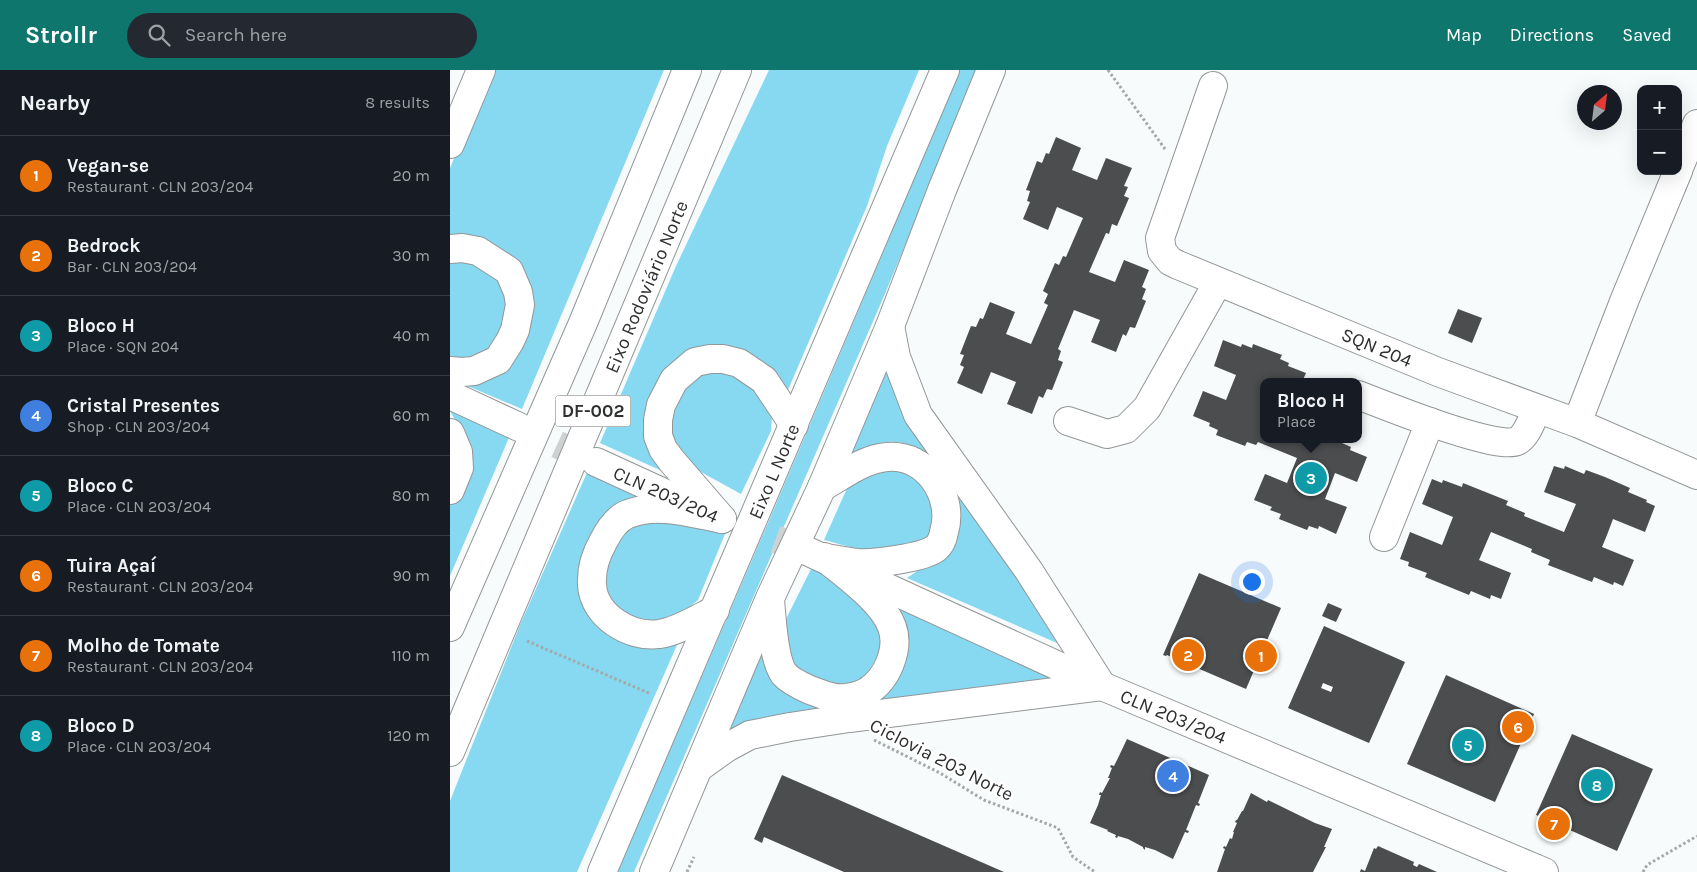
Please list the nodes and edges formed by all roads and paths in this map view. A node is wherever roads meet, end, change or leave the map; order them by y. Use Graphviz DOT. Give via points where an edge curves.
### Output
graph roads {
  1 [pos="481,70"];
  2 [pos="687,70"];
  3 [pos="737,70"];
  4 [pos="945,70"];
  5 [pos="991,70"];
  6 [pos="1108,70"];
  7 [pos="1213,86"];
  8 [pos="1697,124"];
  9 [pos="450,144"];
  10 [pos="1682,161"];
  11 [pos="1182,172"];
  12 [pos="1676,175"];
  13 [pos="450,249"];
  14 [pos="1218,282"];
  15 [pos="890,326"];
  16 [pos="450,371"];
  17 [pos="450,395"];
  18 [pos="1362,396"];
  19 [pos="1537,409"];
  20 [pos="1068,421"];
  21 [pos="1430,422"];
  22 [pos="1577,423"];
  23 [pos="794,425"];
  24 [pos="519,427"];
  25 [pos="450,433"];
  26 [pos="596,462"];
  27 [pos="1697,475"];
  28 [pos="822,487"];
  29 [pos="450,490"];
  30 [pos="729,522"];
  31 [pos="1384,537"];
  32 [pos="815,554"];
  33 [pos="770,598"];
  34 [pos="715,610"];
  35 [pos="450,627"];
  36 [pos="527,641"];
  37 [pos="1102,686"];
  38 [pos="651,694"];
  39 [pos="849,718"];
  40 [pos="450,752"];
  41 [pos="698,768"];
  42 [pos="1697,836"];
  43 [pos="694,857"];
  44 [pos="602,872"];
  45 [pos="654,872"];
  46 [pos="687,872"];
  47 [pos="1095,872"];
  48 [pos="1544,872"];
  49 [pos="1643,872"];
  1 -- 9 [label="main road"];
  2 -- 35 [label="main road, DF-002" via="583,323"];
  3 -- 40 [label="main road, Eixo Rodoviário Norte / DF-002"];
  4 -- 23 [label="main road, Eixo L Norte"];
  5 -- 15 [label="main road"];
  6 -- 11 [label="path"];
  7 -- 11 [label="main road, SQN 204"];
  8 -- 10 [label="main road"];
  11 -- 14 [label="main road, SQN 204" via="1160,238 1160,247 1170,260"];
  12 -- 22 [label="main road"];
  13 -- 16 [label="main road" via="478,250 509,271 520,304 516,330 498,360 474,371"];
  14 -- 19 [label="main road, SQN 204"];
  14 -- 20 [label="main road" via="1147,408 1126,429 1107,434"];
  15 -- 28 [label="main road"];
  15 -- 37 [label="main road" via="896,357 918,415 1029,571"];
  17 -- 24 [label="main road"];
  18 -- 21 [label="main road"];
  19 -- 21 [label="main road" via="1522,438 1510,443"];
  19 -- 22 [label="main road, SQN 204"];
  21 -- 31 [label="main road"];
  22 -- 27 [label="main road, SQN 204"];
  23 -- 30 [label="main road" via="764,380 739,363 710,358 695,362 674,380 661,405 658,420 658,436 663,449"];
  23 -- 34 [label="main road, Eixo L Norte"];
  25 -- 29 [label="main road" via="458,452 459,468"];
  26 -- 30 [label="main road, CLN 203/204"];
  28 -- 32 [label="main road" via="865,462 900,457 926,470 934,479 948,515 942,541 936,548 905,559 859,563"];
  28 -- 33 [label="main road"];
  30 -- 34 [label="main road" via="662,508 626,514 608,531 593,562 592,587 597,602 607,617 622,627 659,634"];
  32 -- 33 [label="main road" via="877,602 892,628 894,646 890,664 877,683 857,696 831,698 804,687 784,673 776,653"];
  32 -- 37 [label="main road, CLN 203/204"];
  33 -- 41 [label="main road"];
  34 -- 44 [label="main road, Eixo L Norte"];
  36 -- 38 [label="path"];
  37 -- 39 [label="main road"];
  37 -- 48 [label="main road, CLN 203/204"];
  39 -- 41 [label="main road" via="750,735"];
  39 -- 47 [label="path, Ciclovia 203 Norte" via="854,730 940,773 984,800 1058,828 1073,857"];
  41 -- 45 [label="main road"];
  42 -- 49 [label="path" via="1647,865"];
  43 -- 46 [label="path"];
}
